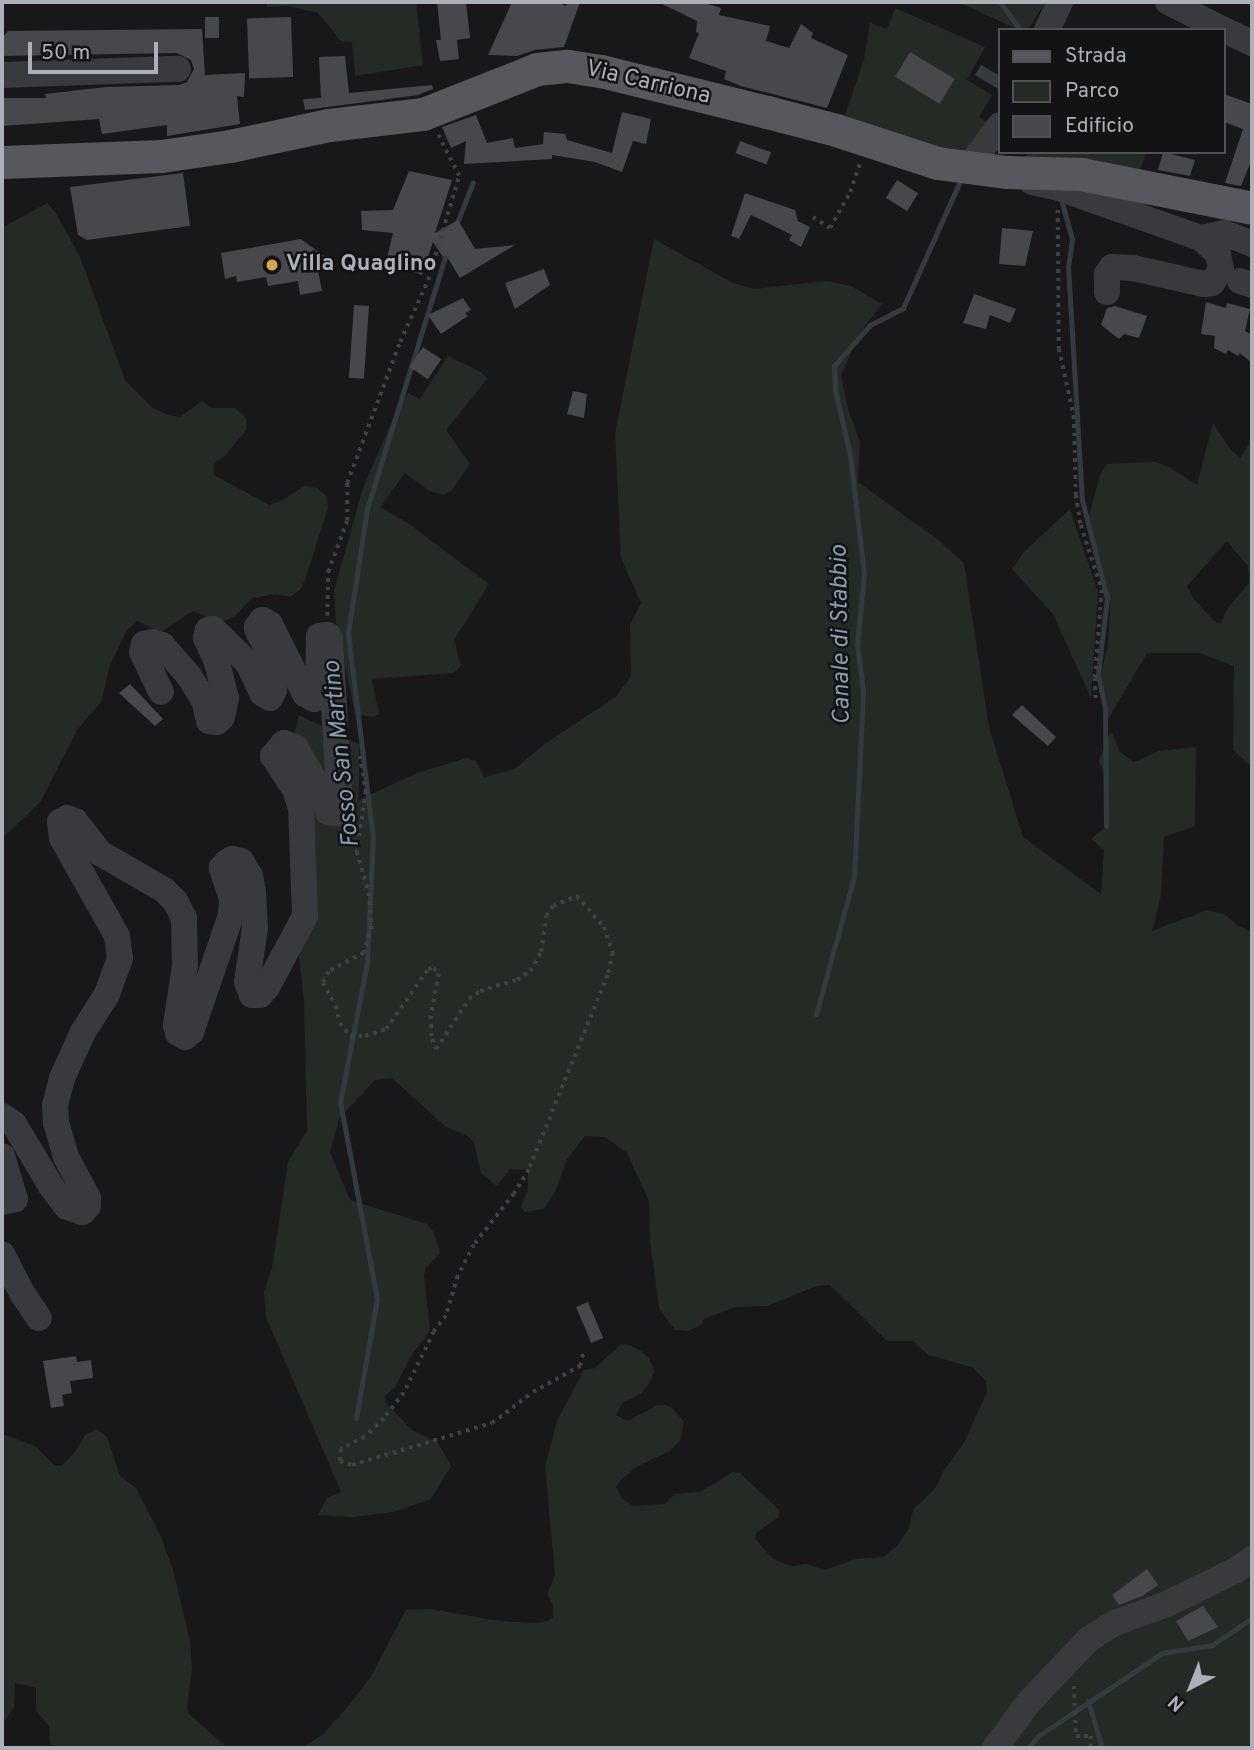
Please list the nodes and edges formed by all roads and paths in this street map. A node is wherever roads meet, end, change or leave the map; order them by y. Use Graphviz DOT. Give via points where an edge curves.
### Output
graph roads {
  1 [pos="1060,2"];
  2 [pos="1168,2"];
  3 [pos="1048,28"];
  4 [pos="1220,28"];
  5 [pos="1226,31"];
  6 [pos="1252,43"];
  7 [pos="178,69"];
  8 [pos="2,75"];
  9 [pos="423,114"];
  10 [pos="998,128"];
  11 [pos="866,140"];
  12 [pos="2,162"];
  13 [pos="967,169"];
  14 [pos="1007,172"];
  15 [pos="1056,187"];
  16 [pos="1243,209"];
  17 [pos="813,217"];
  18 [pos="1201,238"];
  19 [pos="1252,244"];
  20 [pos="1107,292"];
  21 [pos="328,635"];
  22 [pos="161,692"];
  23 [pos="1096,702"];
  24 [pos="357,745"];
  25 [pos="2,1116"];
  26 [pos="2,1156"];
  27 [pos="2,1202"];
  28 [pos="2,1254"];
  29 [pos="39,1318"];
  30 [pos="584,1350"];
  31 [pos="1252,1559"];
  32 [pos="1066,1660"];
  33 [pos="995,1748"];
  34 [pos="1091,1748"];
  1 -- 3 [label="street"];
  2 -- 4 [label="street"];
  5 -- 6 [label="street"];
  7 -- 8 [label="street"];
  9 -- 11 [label="main road, Via Carriona" via="537,69 568,66"];
  9 -- 12 [label="main road, Via Carriona" via="329,125 161,156"];
  9 -- 21 [label="path" via="434,124 459,176 428,280 347,483 347,521 334,549 326,590"];
  10 -- 13 [label="street"];
  11 -- 13 [label="main road, Via Carriona"];
  11 -- 17 [label="path" via="857,177 830,228"];
  13 -- 14 [label="main road, Via Carriona"];
  14 -- 15 [label="street"];
  14 -- 16 [label="main road, Via Carriona" via="1082,174"];
  15 -- 18 [label="street"];
  15 -- 23 [label="path" via="1059,349 1074,416 1081,525 1102,590"];
  18 -- 19 [label="street" via="1224,233"];
  18 -- 20 [label="street" via="1218,254 1221,270 1212,283 1112,267 1107,274"];
  21 -- 22 [label="street" via="319,636 317,642 318,696 314,699 305,694 270,624 261,620 257,627 271,657 274,690 270,698 262,693 248,663 213,629 206,638 226,698 222,717 209,721 204,700 189,676 162,645 152,642 142,652"];
  21 -- 25 [label="street" via="340,804 336,813 328,812 295,747 284,743 277,748 275,764 296,791 301,809 305,916 267,987 257,996 249,991 255,929 253,891 241,861 232,859 222,868 232,899 231,915 191,1032 185,1037 178,1033 184,918 164,890 100,853 75,821 67,818 60,822 59,830 117,936 120,958 107,994 82,1032 55,1105 66,1157 88,1198 82,1212 67,1207 14,1124"];
  24 -- 30 [label="path" via="366,790 357,852 369,893 372,926 364,953 329,972 323,983 350,1036 386,1029 434,968 439,974 431,1016 436,1049 470,999 530,971 541,952 546,916 553,906 577,896 604,927 613,953 528,1170 474,1245 446,1315 404,1393 365,1437 341,1448 340,1461 352,1465 492,1423 533,1392 580,1366"];
  26 -- 27 [label="street" via="15,1199"];
  28 -- 29 [label="street"];
  31 -- 32 [label="street" via="1167,1604 1115,1623"];
  32 -- 33 [label="street"];
  32 -- 34 [label="path" via="1074,1688 1076,1736 1091,1736"];
}
